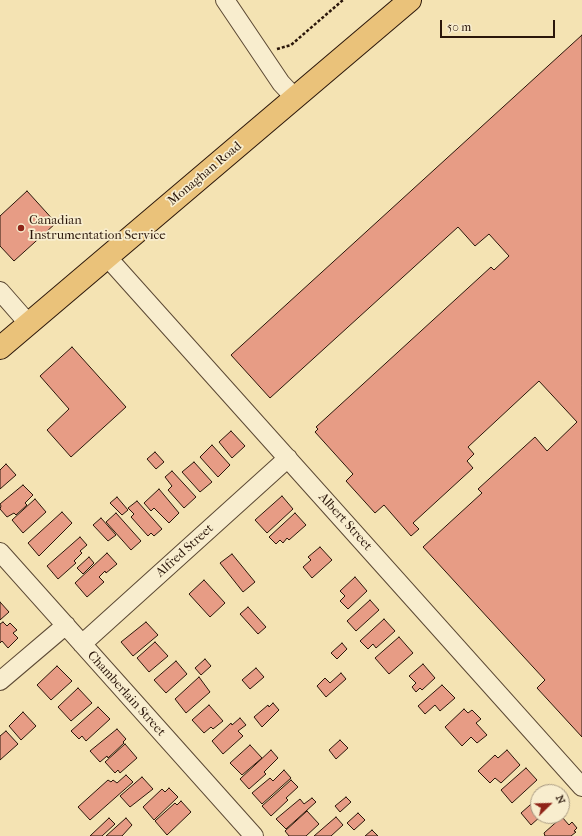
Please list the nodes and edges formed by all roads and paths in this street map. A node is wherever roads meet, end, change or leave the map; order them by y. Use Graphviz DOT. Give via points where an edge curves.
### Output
graph roads {
  1 [pos="225,0"];
  2 [pos="343,0"];
  3 [pos="410,0"];
  4 [pos="261,53"];
  5 [pos="295,98"];
  6 [pos="108,258"];
  7 [pos="0,292"];
  8 [pos="28,323"];
  9 [pos="0,348"];
  10 [pos="288,458"];
  11 [pos="0,552"];
  12 [pos="66,625"];
  13 [pos="82,644"];
  14 [pos="0,681"];
  15 [pos="582,787"];
  16 [pos="254,836"];
  1 -- 4 [label="street"];
  2 -- 4 [label="path" via="291,45"];
  3 -- 5 [label="main road, Monaghan Road"];
  4 -- 5 [label="street"];
  5 -- 6 [label="main road, Monaghan Road"];
  6 -- 8 [label="main road, Monaghan Road"];
  6 -- 10 [label="street, Albert Street"];
  7 -- 8 [label="street"];
  8 -- 9 [label="main road, Monaghan Road"];
  10 -- 13 [label="street, Alfred Street"];
  10 -- 15 [label="street, Albert Street"];
  11 -- 12 [label="street, Chamberlain Street"];
  12 -- 13 [label="street, Chamberlain Street"];
  12 -- 14 [label="street"];
  13 -- 16 [label="street, Chamberlain Street"];
}
